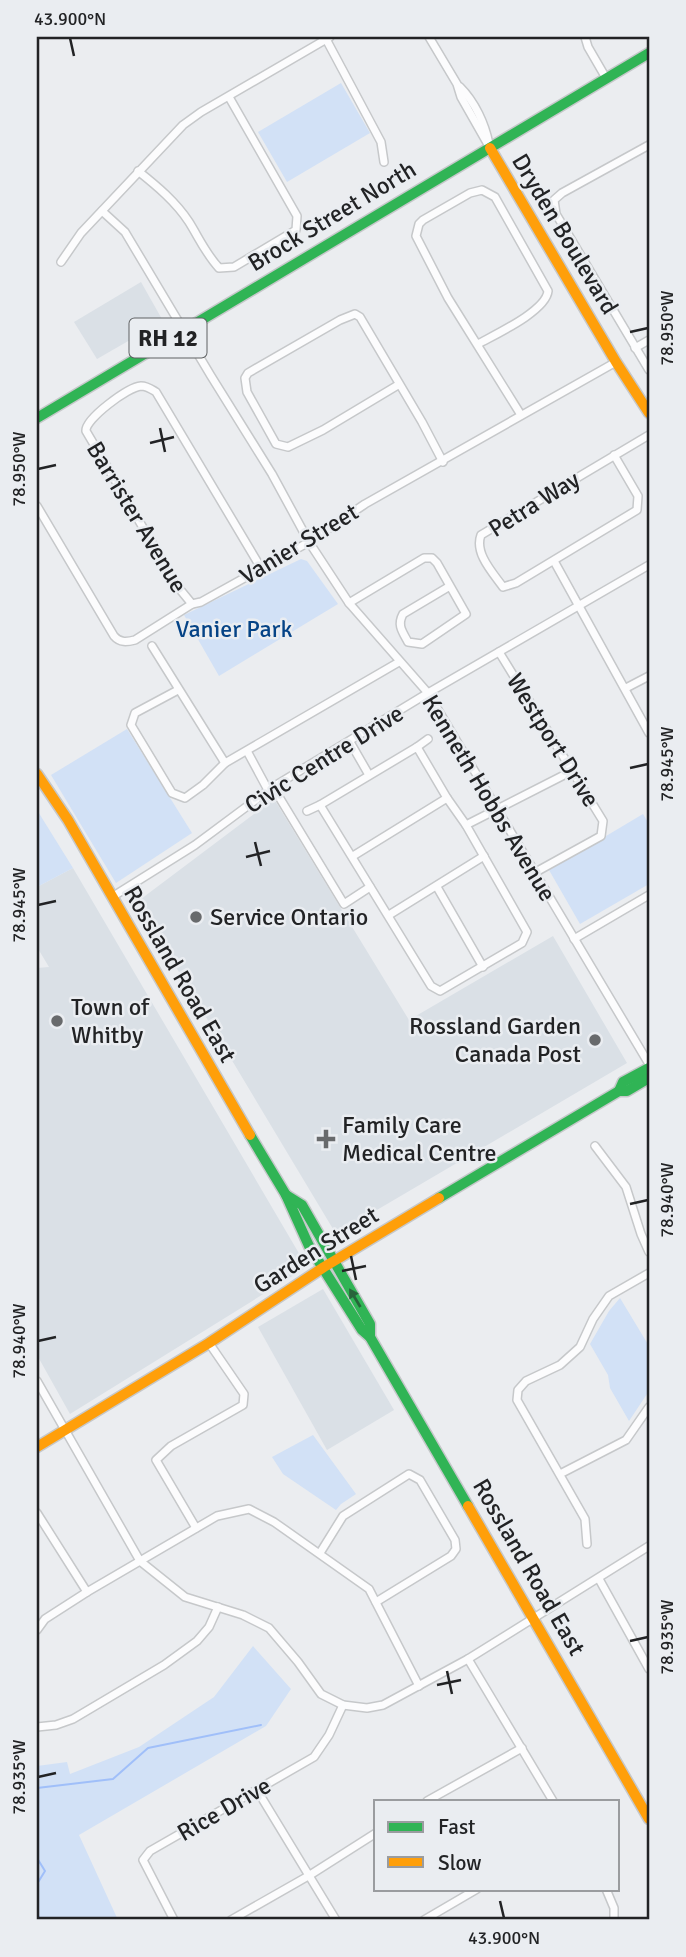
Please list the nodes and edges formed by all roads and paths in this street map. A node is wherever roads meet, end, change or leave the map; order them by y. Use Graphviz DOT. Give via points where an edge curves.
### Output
graph roads {
  1 [pos="429,37"];
  2 [pos="585,37"];
  3 [pos="328,38"];
  4 [pos="649,53"];
  5 [pos="606,78"];
  6 [pos="229,97"];
  7 [pos="649,145"];
  8 [pos="489,148"];
  9 [pos="384,162"];
  10 [pos="138,172"];
  11 [pos="102,211"];
  12 [pos="61,262"];
  13 [pos="183,329"];
  14 [pos="649,340"];
  15 [pos="478,344"];
  16 [pos="635,348"];
  17 [pos="616,362"];
  18 [pos="649,370"];
  19 [pos="398,385"];
  20 [pos="649,413"];
  21 [pos="521,415"];
  22 [pos="37,418"];
  23 [pos="649,435"];
  24 [pos="614,455"];
  25 [pos="443,462"];
  26 [pos="37,506"];
  27 [pos="309,542"];
  28 [pos="554,561"];
  29 [pos="649,565"];
  30 [pos="261,568"];
  31 [pos="450,586"];
  32 [pos="349,603"];
  33 [pos="192,604"];
  34 [pos="579,606"];
  35 [pos="152,646"];
  36 [pos="499,652"];
  37 [pos="399,662"];
  38 [pos="649,676"];
  39 [pos="626,688"];
  40 [pos="178,690"];
  41 [pos="428,693"];
  42 [pos="649,733"];
  43 [pos="428,739"];
  44 [pos="350,742"];
  45 [pos="417,747"];
  46 [pos="247,751"];
  47 [pos="225,763"];
  48 [pos="572,771"];
  49 [pos="37,774"];
  50 [pos="369,775"];
  51 [pos="271,789"];
  52 [pos="447,798"];
  53 [pos="320,805"];
  54 [pos="307,811"];
  55 [pos="497,811"];
  56 [pos="466,825"];
  57 [pos="353,856"];
  58 [pos="484,856"];
  59 [pos="534,873"];
  60 [pos="370,887"];
  61 [pos="437,887"];
  62 [pos="649,895"];
  63 [pos="112,897"];
  64 [pos="389,915"];
  65 [pos="575,939"];
  66 [pos="483,967"];
  67 [pos="649,1066"];
  68 [pos="649,1079"];
  69 [pos="619,1091"];
  70 [pos="594,1146"];
  71 [pos="649,1252"];
  72 [pos="328,1264"];
  73 [pos="649,1273"];
  74 [pos="209,1343"];
  75 [pos="37,1381"];
  76 [pos="649,1407"];
  77 [pos="64,1431"];
  78 [pos="37,1447"];
  79 [pos="560,1474"];
  80 [pos="37,1513"];
  81 [pos="197,1528"];
  82 [pos="587,1544"];
  83 [pos="649,1546"];
  84 [pos="320,1553"];
  85 [pos="141,1561"];
  86 [pos="599,1579"];
  87 [pos="87,1591"];
  88 [pos="376,1602"];
  89 [pos="218,1607"];
  90 [pos="535,1619"];
  91 [pos="37,1630"];
  92 [pos="468,1659"];
  93 [pos="649,1669"];
  94 [pos="419,1686"];
  95 [pos="343,1704"];
  96 [pos="37,1727"];
  97 [pos="522,1748"];
  98 [pos="257,1790"];
  99 [pos="429,1800"];
  100 [pos="552,1800"];
  101 [pos="649,1819"];
  102 [pos="374,1834"];
  103 [pos="310,1875"];
  104 [pos="475,1890"];
  105 [pos="606,1890"];
  106 [pos="174,1920"];
  107 [pos="231,1920"];
  108 [pos="337,1920"];
  109 [pos="424,1920"];
  110 [pos="614,1920"];
  1 -- 8 [label="street"];
  2 -- 5 [label="street"];
  3 -- 6 [label="street"];
  3 -- 9 [label="street" via="381,142"];
  4 -- 5 [label="main road, Brock Street North / RH 12"];
  5 -- 8 [label="main road, Brock Street North / RH 12"];
  6 -- 10 [label="street" via="183,125"];
  6 -- 10 [label="street" via="297,216 296,230 234,267 219,268 188,221 160,188"];
  7 -- 16 [label="street" via="554,200 556,214"];
  8 -- 13 [label="main road, Brock Street North / RH 12"];
  8 -- 17 [label="main road, Dryden Boulevard"];
  10 -- 11 [label="street"];
  11 -- 12 [label="street"];
  11 -- 13 [label="street, Kenneth Hobbs Avenue" via="125,232"];
  13 -- 22 [label="main road, Brock Street North / RH 12"];
  13 -- 27 [label="street, Kenneth Hobbs Avenue"];
  14 -- 16 [label="street"];
  15 -- 15 [label="street" via="538,308 548,291 495,197 482,190 423,220 416,236"];
  15 -- 21 [label="street"];
  16 -- 18 [label="street"];
  17 -- 20 [label="main road, Dryden Boulevard"];
  17 -- 21 [label="street, Vanier Street"];
  19 -- 19 [label="street" via="355,314 245,378 247,392 276,444 288,447"];
  19 -- 25 [label="street"];
  21 -- 25 [label="street, Vanier Street"];
  23 -- 24 [label="street, Petra Way"];
  24 -- 28 [label="street, Petra Way" via="638,496 637,510"];
  24 -- 28 [label="street, Petra Way" via="481,535 479,541 482,555 503,587"];
  25 -- 27 [label="street, Vanier Street" via="365,504"];
  26 -- 33 [label="street, Vanier Street" via="117,640 135,640"];
  27 -- 30 [label="street, Vanier Street"];
  27 -- 32 [label="street, Kenneth Hobbs Avenue"];
  28 -- 34 [label="street"];
  29 -- 34 [label="street, Civic Centre Drive"];
  30 -- 33 [label="street, Vanier Street"];
  30 -- 33 [label="street, Barrister Avenue" via="156,393 134,388 98,412 85,427"];
  31 -- 31 [label="street" via="466,614 422,644 408,642 401,629 403,614"];
  31 -- 32 [label="street" via="437,563 424,558"];
  32 -- 37 [label="street, Kenneth Hobbs Avenue"];
  34 -- 36 [label="street, Civic Centre Drive"];
  34 -- 39 [label="street"];
  35 -- 40 [label="street"];
  36 -- 41 [label="street, Civic Centre Drive"];
  36 -- 48 [label="street, Westport Drive"];
  37 -- 41 [label="street, Kenneth Hobbs Avenue"];
  37 -- 46 [label="street"];
  38 -- 39 [label="street"];
  39 -- 42 [label="street"];
  40 -- 47 [label="street"];
  40 -- 47 [label="street" via="135,713 131,725 172,793 185,798"];
  41 -- 44 [label="street, Civic Centre Drive"];
  41 -- 55 [label="street, Kenneth Hobbs Avenue"];
  43 -- 45 [label="street"];
  44 -- 50 [label="street"];
  44 -- 51 [label="street, Civic Centre Drive"];
  45 -- 50 [label="street"];
  45 -- 52 [label="street"];
  46 -- 47 [label="street"];
  46 -- 51 [label="street"];
  48 -- 55 [label="street"];
  48 -- 59 [label="street, Westport Drive" via="603,821 601,836"];
  49 -- 63 [label="main road, Rossland Road East"];
  50 -- 53 [label="street"];
  51 -- 60 [label="street" via="344,904"];
  51 -- 63 [label="street, Civic Centre Drive" via="195,845"];
  52 -- 56 [label="street"];
  52 -- 57 [label="street"];
  53 -- 54 [label="street"];
  53 -- 57 [label="street"];
  55 -- 56 [label="street"];
  55 -- 59 [label="street, Kenneth Hobbs Avenue"];
  56 -- 58 [label="street"];
  57 -- 60 [label="street"];
  58 -- 61 [label="street"];
  58 -- 66 [label="street" via="527,932 522,943"];
  59 -- 65 [label="street, Kenneth Hobbs Avenue"];
  60 -- 64 [label="street"];
  61 -- 64 [label="street"];
  61 -- 66 [label="street"];
  62 -- 65 [label="street"];
  63 -- 72 [label="main road, Rossland Road East" via="286,1195 291,1211"];
  64 -- 66 [label="street" via="435,990 446,989"];
  65 -- 67 [label="street, Kenneth Hobbs Avenue"];
  67 -- 69 [label="main road, Garden Street" via="624,1082"];
  68 -- 69 [label="main road, Garden Street"];
  69 -- 72 [label="main road, Garden Street"];
  70 -- 71 [label="street" via="626,1188"];
  72 -- 74 [label="main road, Garden Street"];
  72 -- 90 [label="main road, Rossland Road East" via="362,1330"];
  73 -- 79 [label="street" via="609,1296 580,1347 561,1365 526,1381 518,1390 517,1400"];
  74 -- 77 [label="main road, Garden Street"];
  74 -- 81 [label="street" via="243,1394 243,1405 171,1446 156,1460"];
  75 -- 77 [label="street"];
  76 -- 79 [label="street" via="626,1440"];
  77 -- 78 [label="main road, Garden Street"];
  77 -- 85 [label="street"];
  79 -- 82 [label="street" via="586,1519"];
  80 -- 87 [label="street"];
  81 -- 84 [label="street" via="217,1516 249,1509"];
  81 -- 85 [label="street"];
  83 -- 86 [label="street"];
  84 -- 88 [label="street" via="369,1589"];
  84 -- 88 [label="street" via="343,1516 409,1474 420,1480 456,1549"];
  85 -- 87 [label="street"];
  85 -- 89 [label="street" via="185,1597"];
  86 -- 90 [label="street"];
  86 -- 93 [label="street"];
  87 -- 91 [label="street"];
  88 -- 94 [label="street"];
  89 -- 95 [label="street" via="269,1628 321,1694"];
  89 -- 96 [label="street" via="197,1642 164,1665 73,1718"];
  90 -- 92 [label="street"];
  90 -- 101 [label="main road, Rossland Road East"];
  92 -- 94 [label="street"];
  92 -- 97 [label="street"];
  94 -- 95 [label="street" via="383,1705"];
  95 -- 98 [label="street, Rice Drive" via="314,1757"];
  97 -- 99 [label="street"];
  97 -- 100 [label="street"];
  98 -- 103 [label="street"];
  98 -- 106 [label="street, Rice Drive" via="150,1851 143,1860"];
  102 -- 103 [label="street"];
  103 -- 107 [label="street"];
  103 -- 108 [label="street"];
  104 -- 109 [label="street"];
  105 -- 110 [label="street"];
}
